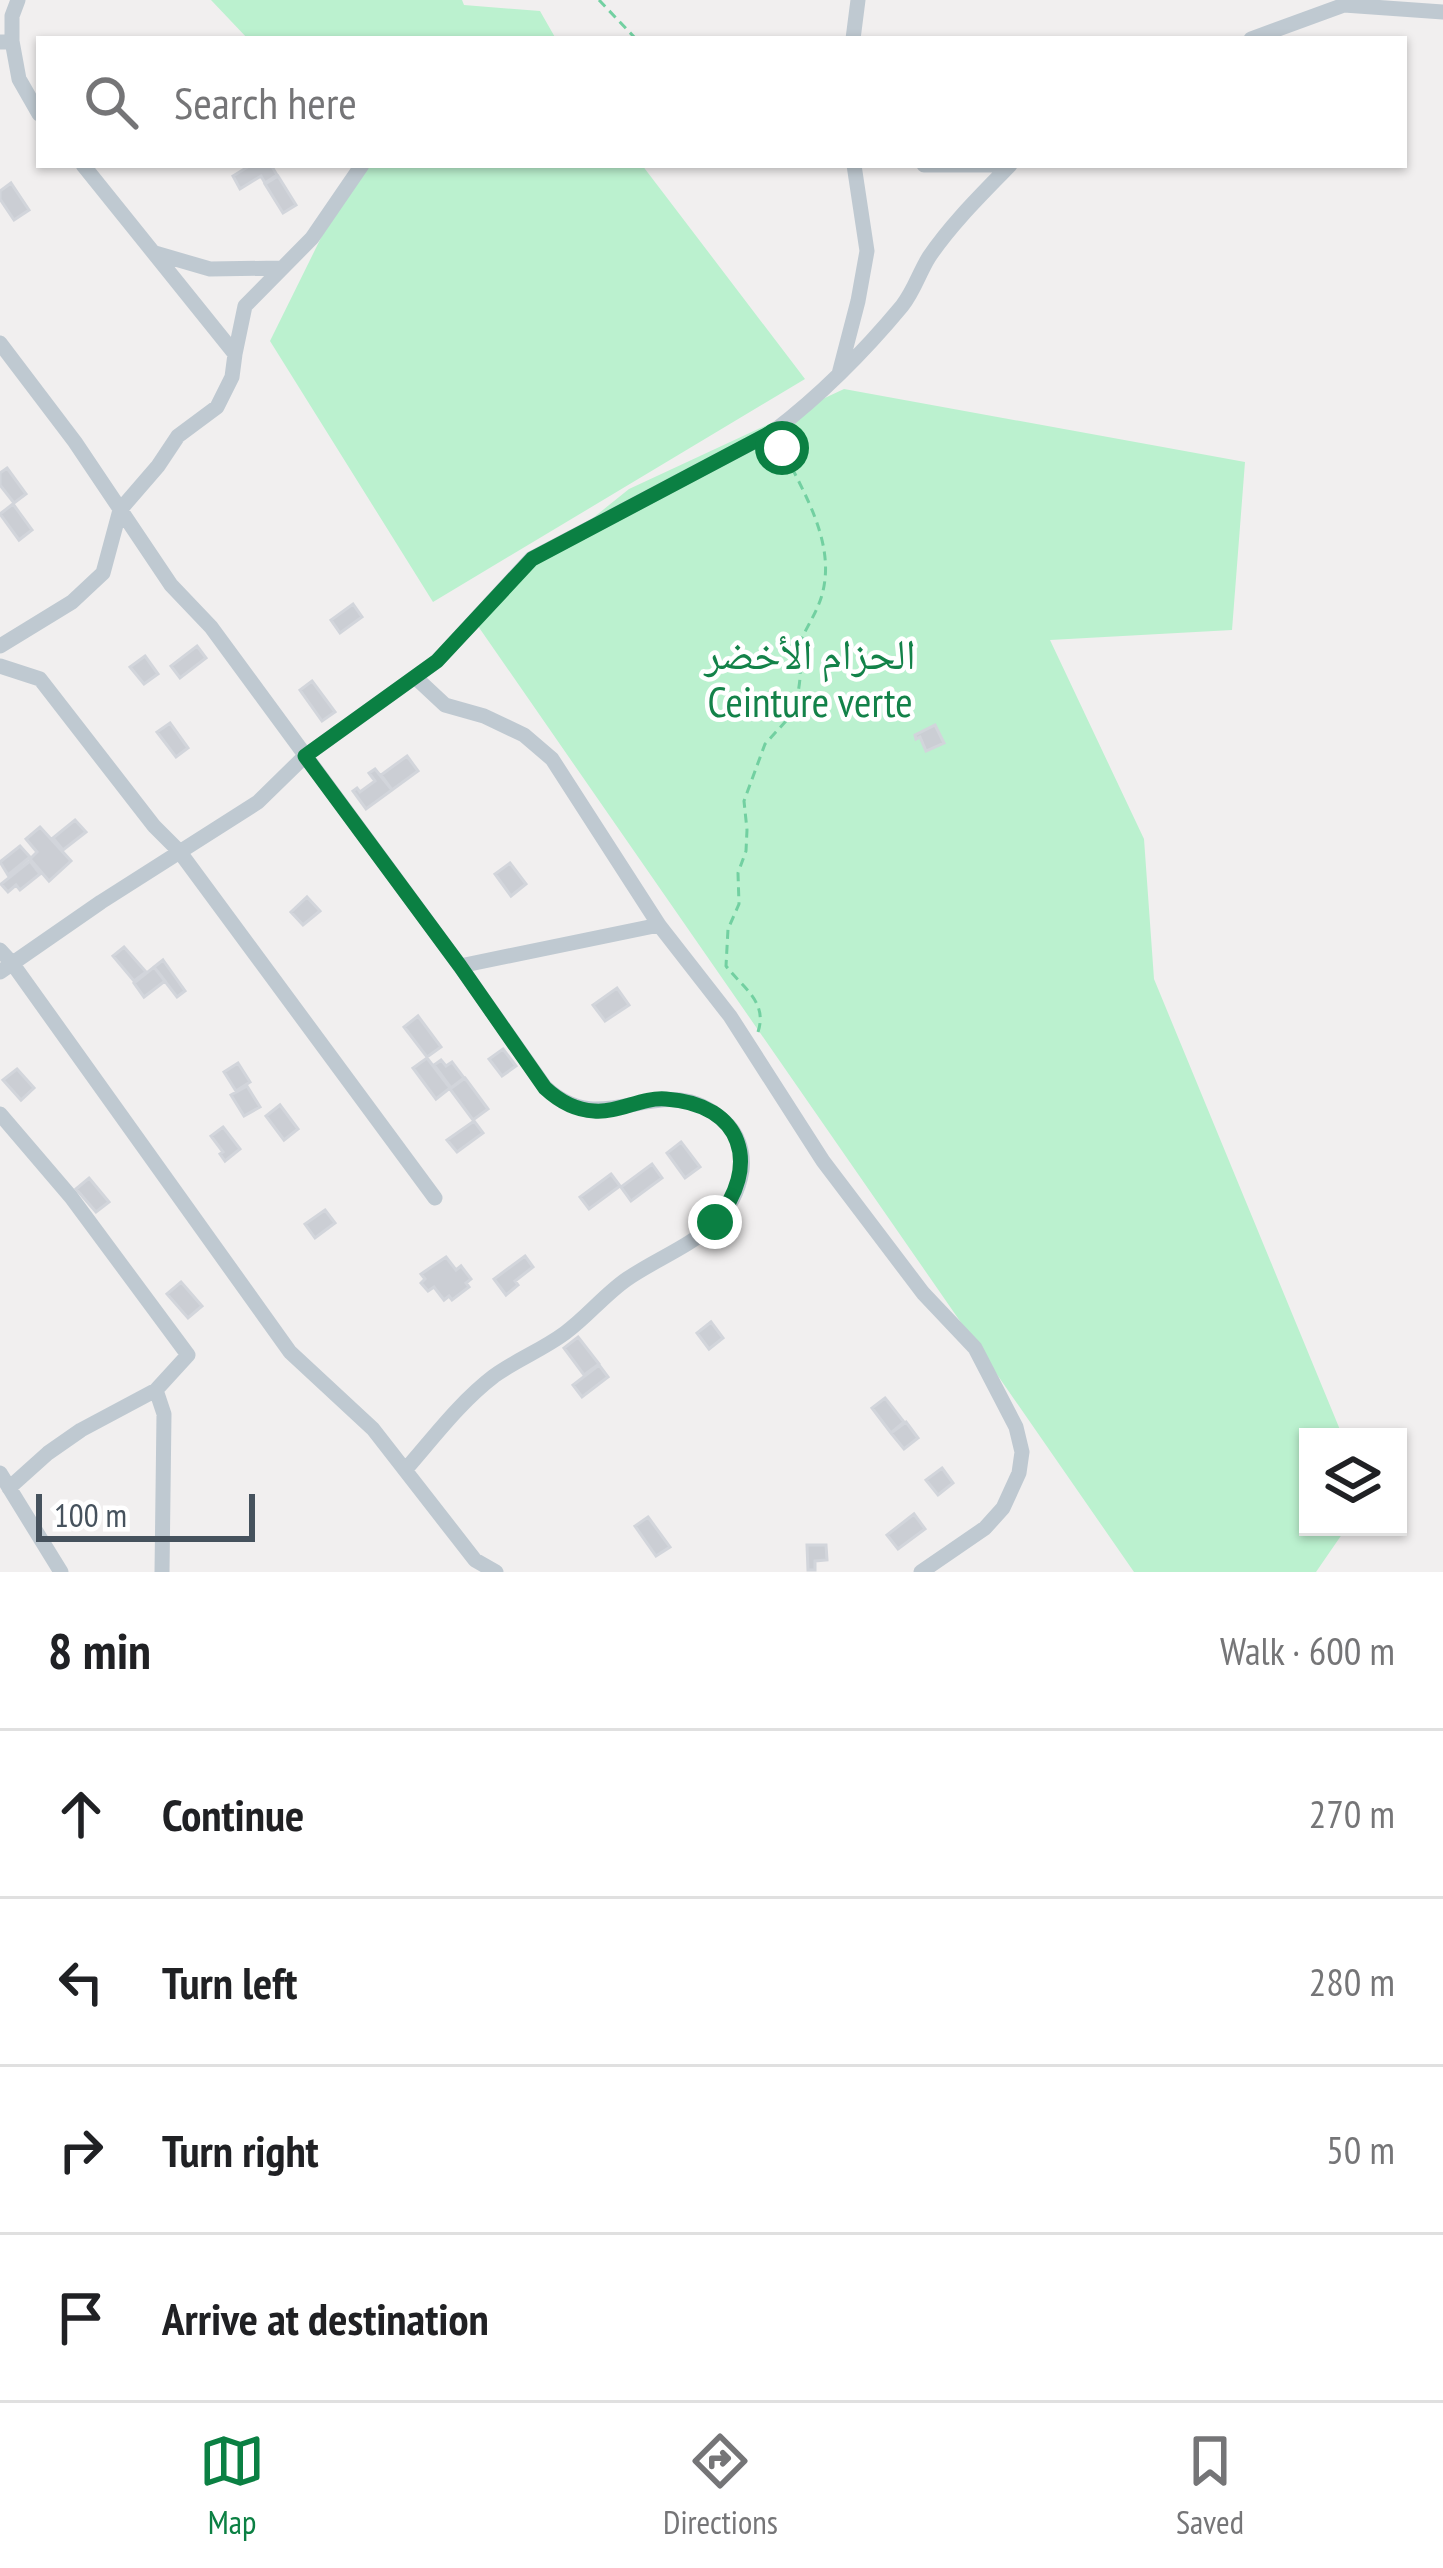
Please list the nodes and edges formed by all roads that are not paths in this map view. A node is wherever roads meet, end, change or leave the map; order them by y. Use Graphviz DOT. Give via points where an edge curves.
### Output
graph roads {
  1 [pos="18,0"];
  2 [pos="858,0"];
  3 [pos="1343,3"];
  4 [pos="1443,12"];
  5 [pos="853,36"];
  6 [pos="1259,36"];
  7 [pos="6,41"];
  8 [pos="36,109"];
  9 [pos="85,168"];
  10 [pos="360,168"];
  11 [pos="854,168"];
  12 [pos="1004,168"];
  13 [pos="152,252"];
  14 [pos="281,268"];
  15 [pos="0,343"];
  16 [pos="235,354"];
  17 [pos="838,377"];
  18 [pos="120,510"];
  19 [pos="0,646"];
  20 [pos="0,666"];
  21 [pos="415,677"];
  22 [pos="305,756"];
  23 [pos="178,851"];
  24 [pos="659,925"];
  25 [pos="4,962"];
  26 [pos="460,966"];
  27 [pos="0,1114"];
  28 [pos="435,1198"];
  29 [pos="156,1390"];
  30 [pos="406,1469"];
  31 [pos="4,1481"];
  32 [pos="61,1572"];
  33 [pos="162,1572"];
  34 [pos="496,1572"];
  35 [pos="921,1572"];
  1 -- 7 [label="street"];
  2 -- 5 [label="street"];
  3 -- 4 [label="street"];
  3 -- 6 [label="street"];
  7 -- 8 [label="street"];
  9 -- 13 [label="street"];
  10 -- 14 [label="street"];
  11 -- 17 [label="street" via="867,251"];
  12 -- 17 [label="street"];
  13 -- 14 [label="street" via="210,269"];
  13 -- 16 [label="street"];
  14 -- 16 [label="street" via="245,306"];
  15 -- 18 [label="street"];
  16 -- 18 [label="street" via="217,407 178,436"];
  17 -- 21 [label="street" via="774,431 532,559"];
  18 -- 19 [label="street" via="103,573"];
  18 -- 22 [label="street"];
  20 -- 23 [label="street" via="40,679"];
  21 -- 22 [label="street"];
  21 -- 24 [label="street" via="446,705 524,735 552,759"];
  22 -- 23 [label="street" via="258,802"];
  22 -- 26 [label="street"];
  23 -- 25 [label="street"];
  23 -- 28 [label="street"];
  24 -- 26 [label="street"];
  24 -- 35 [label="street" via="922,1293 975,1348 1016,1427 1019,1473 1003,1508"];
  25 -- 30 [label="street" via="290,1352"];
  26 -- 30 [label="street" via="562,1102 594,1111 657,1099 698,1106 731,1128 742,1165 730,1201 706,1231 493,1377"];
  27 -- 29 [label="street" via="188,1354"];
  29 -- 31 [label="street"];
  29 -- 33 [label="street" via="164,1414"];
  30 -- 34 [label="street" via="475,1561"];
  31 -- 32 [label="street"];
}
